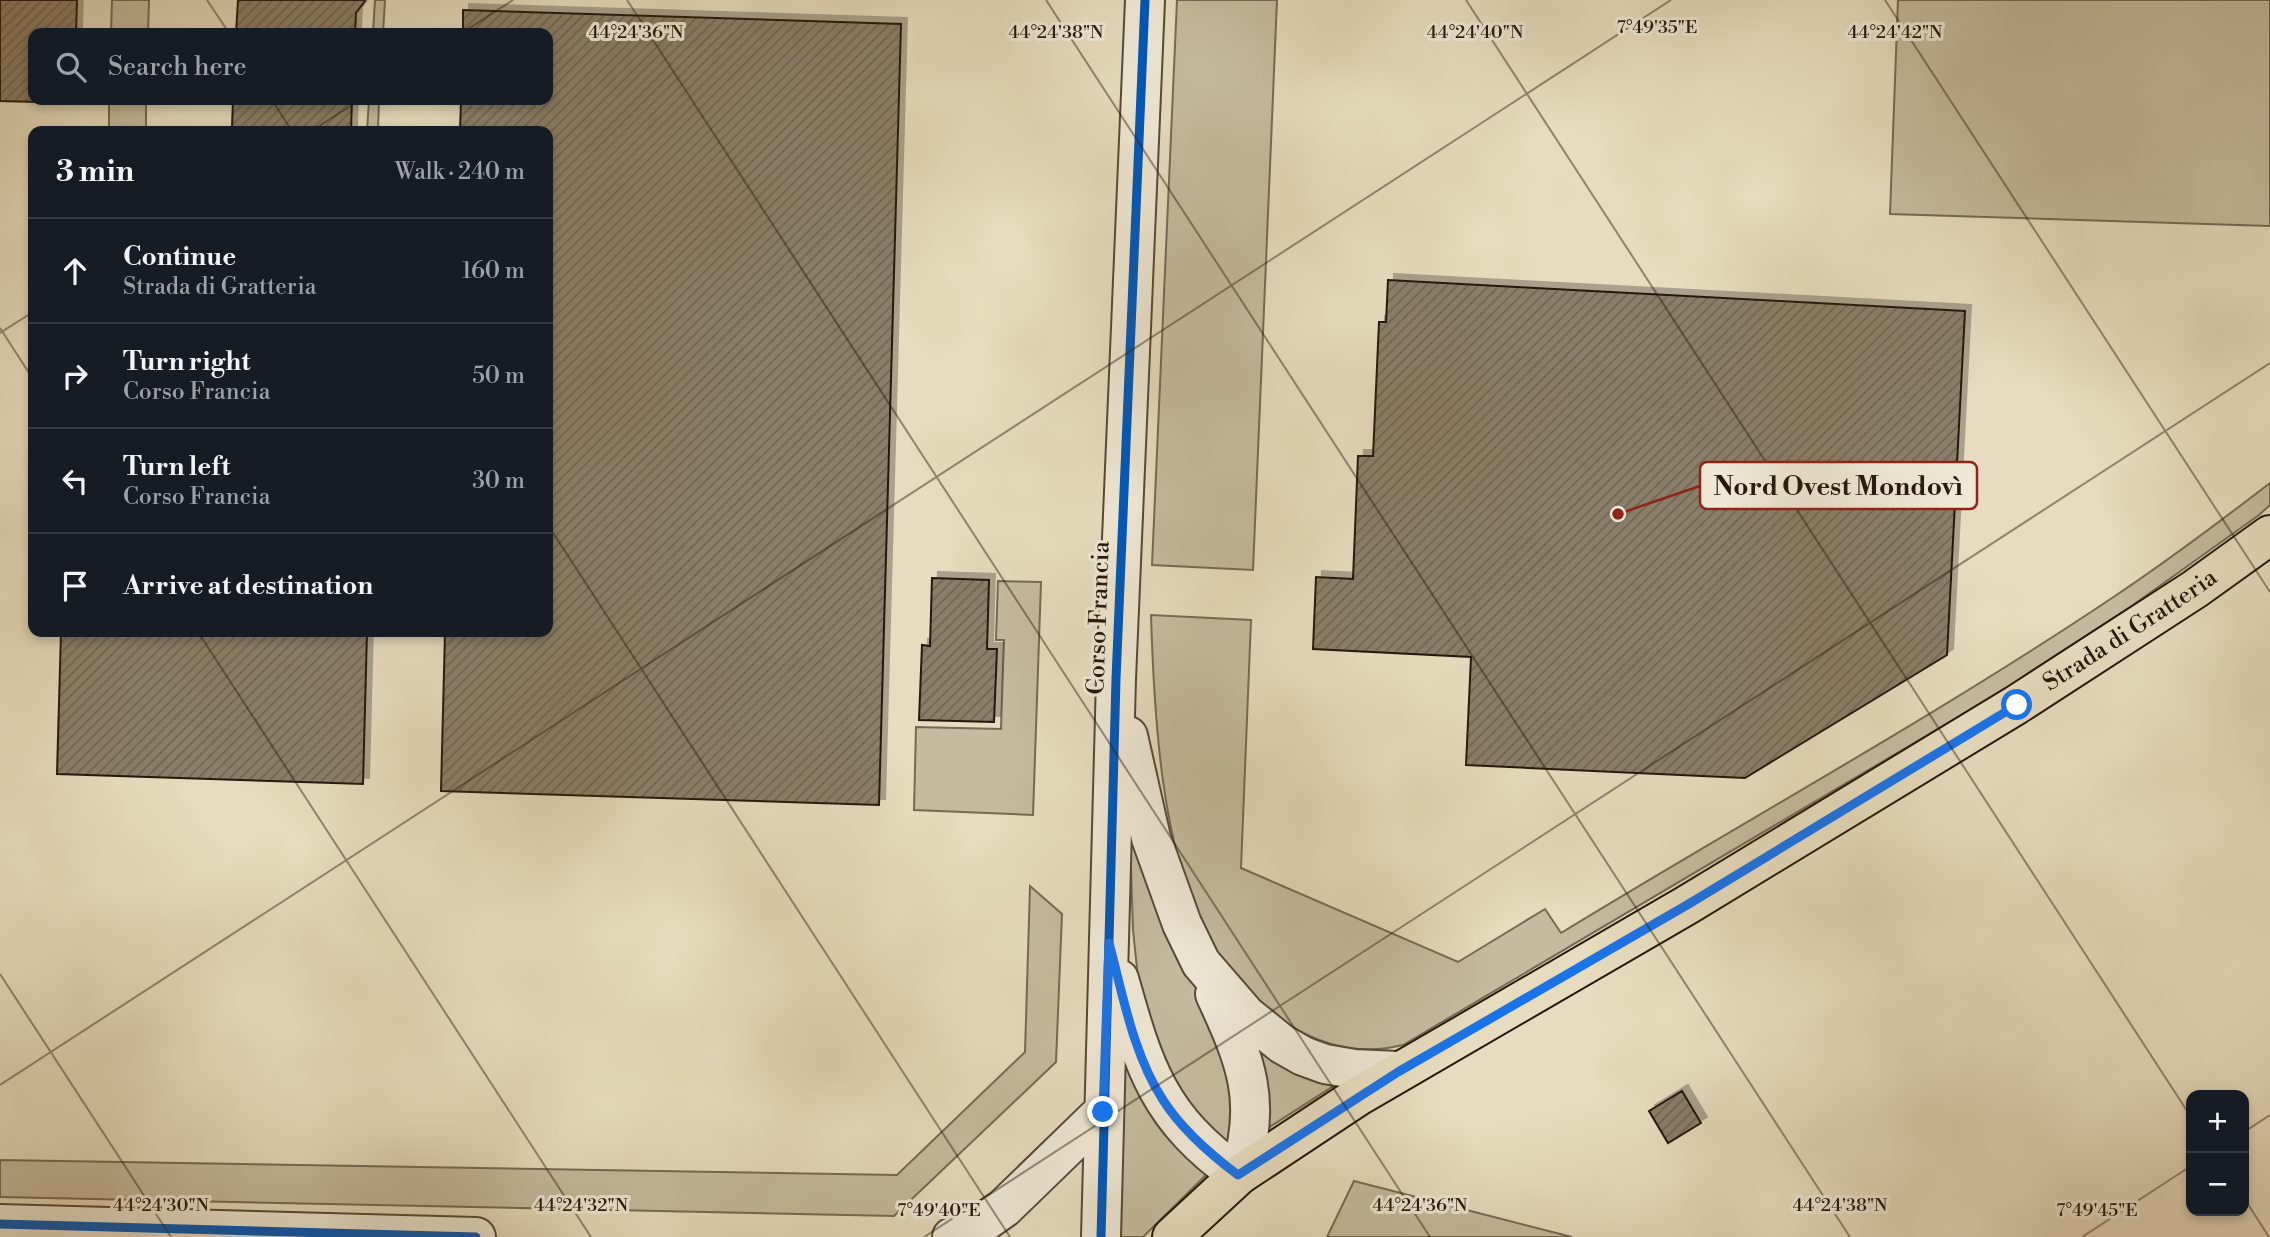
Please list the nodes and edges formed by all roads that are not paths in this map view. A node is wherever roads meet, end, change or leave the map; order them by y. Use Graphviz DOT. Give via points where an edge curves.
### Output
graph roads {
  1 [pos="1145,0"];
  2 [pos="2270,536"];
  3 [pos="1116,679"];
  4 [pos="1109,943"];
  5 [pos="1201,963"];
  6 [pos="1398,1072"];
  7 [pos="1103,1112"];
  8 [pos="1238,1175"];
  9 [pos="0,1224"];
  10 [pos="476,1237"];
  11 [pos="951,1237"];
  12 [pos="1101,1237"];
  13 [pos="1172,1237"];
  1 -- 3 [label="street, Corso Francia"];
  2 -- 6 [label="main road, Strada di Gratteria" via="2017,705 1687,905"];
  3 -- 4 [label="street, Corso Francia"];
  3 -- 5 [label="street, Corso Francia" via="1151,838"];
  4 -- 7 [label="street, Corso Francia"];
  4 -- 8 [label="street, Corso Francia" via="1144,1064 1162,1100 1200,1144"];
  5 -- 6 [label="street, Corso Francia" via="1247,1015 1303,1056 1354,1069"];
  5 -- 8 [label="street, Corso Francia" via="1248,1076 1251,1126"];
  6 -- 8 [label="main road, Strada di Gratteria"];
  7 -- 11 [label="street" via="1004,1208 974,1229"];
  7 -- 12 [label="street, Corso Francia"];
  8 -- 13 [label="main road, Strada di Gratteria"];
  9 -- 10 [label="street"];
}
